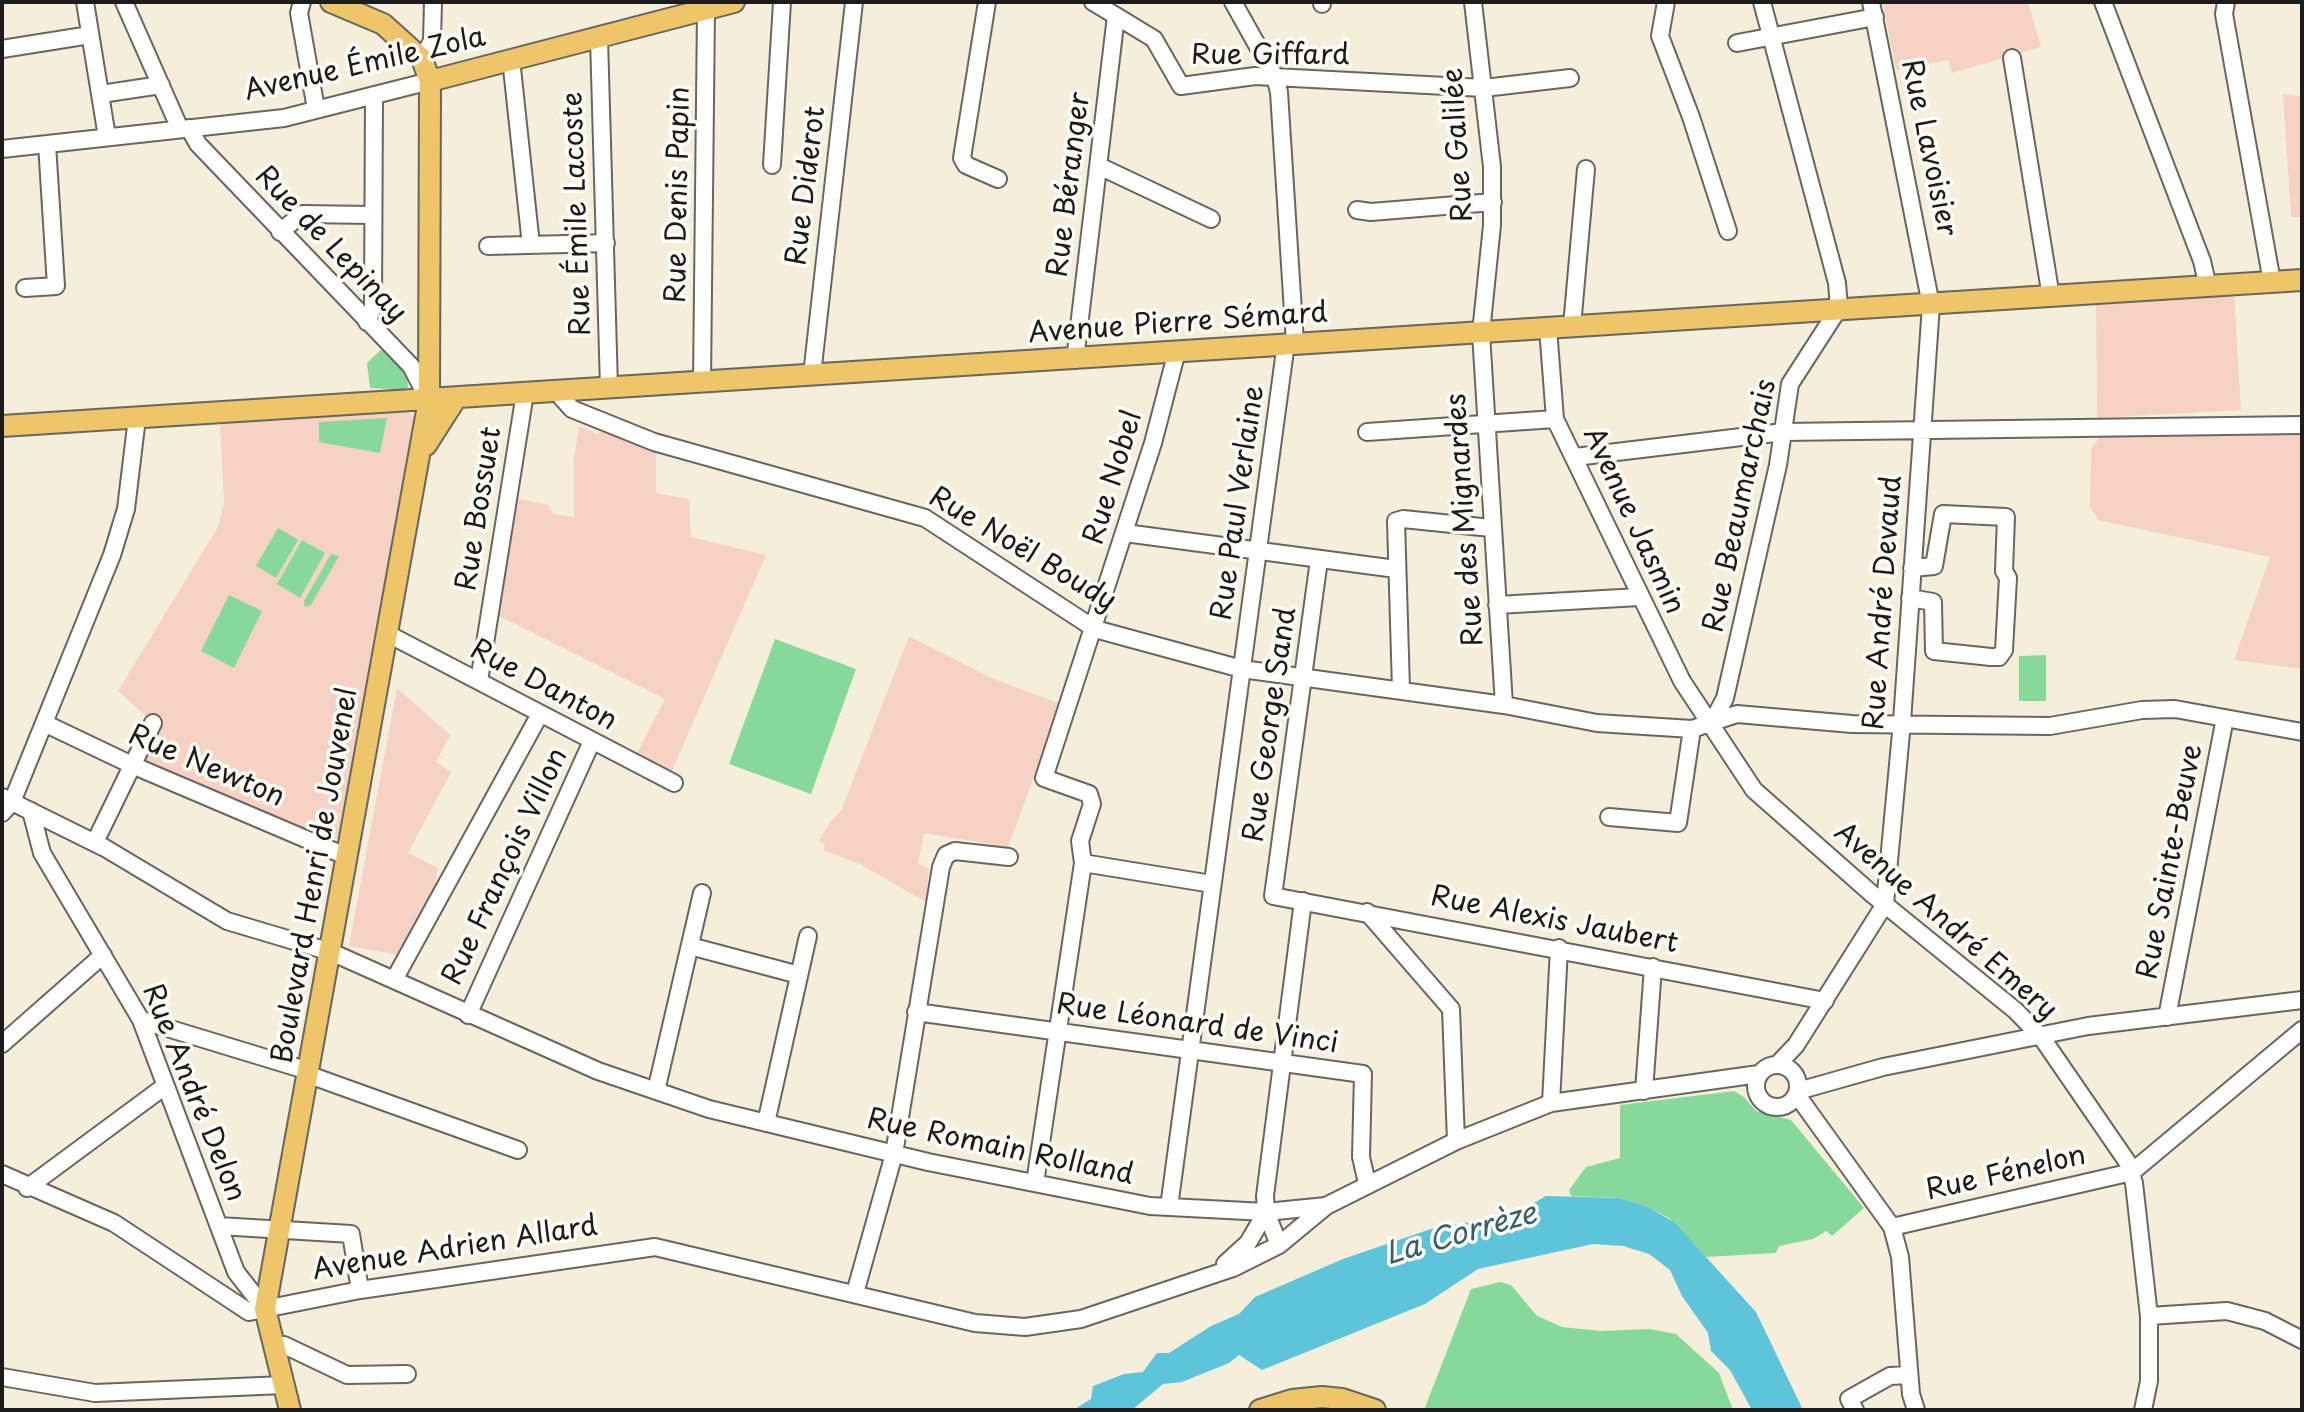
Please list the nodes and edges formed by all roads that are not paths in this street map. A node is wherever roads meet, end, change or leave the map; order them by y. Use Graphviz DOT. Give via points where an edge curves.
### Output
graph roads {
  1 [pos="85,2"];
  2 [pos="124,2"];
  3 [pos="302,2"];
  4 [pos="331,2"];
  5 [pos="433,2"];
  6 [pos="734,2"];
  7 [pos="782,2"];
  8 [pos="854,2"];
  9 [pos="987,2"];
  10 [pos="1093,2"];
  11 [pos="1233,2"];
  12 [pos="1473,2"];
  13 [pos="1666,2"];
  14 [pos="1762,2"];
  15 [pos="2103,2"];
  16 [pos="2226,2"];
  17 [pos="706,9"];
  18 [pos="1873,9"];
  19 [pos="1116,16"];
  20 [pos="1771,34"];
  21 [pos="90,35"];
  22 [pos="599,38"];
  23 [pos="1737,43"];
  24 [pos="2,49"];
  25 [pos="2012,58"];
  26 [pos="422,59"];
  27 [pos="511,59"];
  28 [pos="1275,77"];
  29 [pos="1570,78"];
  30 [pos="430,81"];
  31 [pos="161,85"];
  32 [pos="1484,88"];
  33 [pos="101,94"];
  34 [pos="374,95"];
  35 [pos="316,109"];
  36 [pos="184,128"];
  37 [pos="107,137"];
  38 [pos="47,144"];
  39 [pos="2,149"];
  40 [pos="772,165"];
  41 [pos="1099,166"];
  42 [pos="1586,169"];
  43 [pos="998,179"];
  44 [pos="1493,202"];
  45 [pos="1357,210"];
  46 [pos="373,215"];
  47 [pos="1211,219"];
  48 [pos="1728,231"];
  49 [pos="280,232"];
  50 [pos="606,243"];
  51 [pos="531,245"];
  52 [pos="488,246"];
  53 [pos="2302,280"];
  54 [pos="2272,282"];
  55 [pos="2208,287"];
  56 [pos="25,288"];
  57 [pos="2051,297"];
  58 [pos="1931,305"];
  59 [pos="1839,308"];
  60 [pos="367,322"];
  61 [pos="1572,326"];
  62 [pos="1548,328"];
  63 [pos="1481,333"];
  64 [pos="1291,343"];
  65 [pos="1177,351"];
  66 [pos="1075,360"];
  67 [pos="812,375"];
  68 [pos="702,382"];
  69 [pos="609,388"];
  70 [pos="562,391"];
  71 [pos="525,393"];
  72 [pos="456,398"];
  73 [pos="429,400"];
  74 [pos="137,418"];
  75 [pos="1555,419"];
  76 [pos="1485,423"];
  77 [pos="2302,425"];
  78 [pos="2,426"];
  79 [pos="1923,430"];
  80 [pos="1367,432"];
  81 [pos="1783,432"];
  82 [pos="421,453"];
  83 [pos="1575,457"];
  84 [pos="1491,528"];
  85 [pos="1125,533"];
  86 [pos="1258,551"];
  87 [pos="1319,560"];
  88 [pos="1912,568"];
  89 [pos="1396,569"];
  90 [pos="1639,597"];
  91 [pos="1910,598"];
  92 [pos="1497,605"];
  93 [pos="1095,629"];
  94 [pos="388,634"];
  95 [pos="1242,669"];
  96 [pos="1304,677"];
  97 [pos="479,681"];
  98 [pos="1401,689"];
  99 [pos="1504,705"];
  100 [pos="540,714"];
  101 [pos="2225,718"];
  102 [pos="1902,722"];
  103 [pos="44,723"];
  104 [pos="1712,723"];
  105 [pos="154,728"];
  106 [pos="1692,729"];
  107 [pos="2302,732"];
  108 [pos="592,741"];
  109 [pos="132,765"];
  110 [pos="674,783"];
  111 [pos="5,804"];
  112 [pos="31,811"];
  113 [pos="1609,817"];
  114 [pos="95,842"];
  115 [pos="336,848"];
  116 [pos="1009,857"];
  117 [pos="1083,863"];
  118 [pos="1212,884"];
  119 [pos="702,893"];
  120 [pos="1273,896"];
  121 [pos="1303,901"];
  122 [pos="1885,904"];
  123 [pos="1367,912"];
  124 [pos="808,936"];
  125 [pos="690,946"];
  126 [pos="1559,948"];
  127 [pos="331,952"];
  128 [pos="103,955"];
  129 [pos="1653,967"];
  130 [pos="799,975"];
  131 [pos="394,980"];
  132 [pos="2302,1000"];
  133 [pos="1825,1001"];
  134 [pos="916,1012"];
  135 [pos="468,1015"];
  136 [pos="2167,1017"];
  137 [pos="141,1020"];
  138 [pos="2302,1030"];
  139 [pos="1057,1031"];
  140 [pos="2042,1038"];
  141 [pos="2,1044"];
  142 [pos="1188,1050"];
  143 [pos="1280,1063"];
  144 [pos="1883,1067"];
  145 [pos="1787,1068"];
  146 [pos="309,1073"];
  147 [pos="1759,1074"];
  148 [pos="165,1086"];
  149 [pos="1669,1087"];
  150 [pos="656,1091"];
  151 [pos="1644,1091"];
  152 [pos="1797,1093"];
  153 [pos="1551,1103"];
  154 [pos="1768,1104"];
  155 [pos="766,1123"];
  156 [pos="1456,1141"];
  157 [pos="518,1150"];
  158 [pos="894,1154"];
  159 [pos="1840,1158"];
  160 [pos="2132,1172"];
  161 [pos="2,1174"];
  162 [pos="1035,1183"];
  163 [pos="1367,1183"];
  164 [pos="27,1188"];
  165 [pos="1326,1206"];
  166 [pos="1169,1207"];
  167 [pos="1266,1212"];
  168 [pos="219,1226"];
  169 [pos="1892,1227"];
  170 [pos="280,1230"];
  171 [pos="1279,1245"];
  172 [pos="1210,1274"];
  173 [pos="249,1286"];
  174 [pos="360,1290"];
  175 [pos="855,1293"];
  176 [pos="221,1296"];
  177 [pos="265,1309"];
  178 [pos="2149,1316"];
  179 [pos="2302,1340"];
  180 [pos="274,1346"];
  181 [pos="407,1374"];
  182 [pos="1909,1375"];
  183 [pos="2,1377"];
  184 [pos="284,1385"];
  185 [pos="290,1410"];
  186 [pos="1260,1410"];
  187 [pos="1375,1410"];
  188 [pos="1855,1410"];
  189 [pos="1916,1410"];
  190 [pos="2143,1410"];
  1 -- 21 [label="street"];
  2 -- 31 [label="street, Rue de Lepinay"];
  3 -- 35 [label="street" via="299,13"];
  4 -- 26 [label="main road" via="383,24"];
  5 -- 26 [label="street" via="432,41"];
  6 -- 17 [label="main road, Avenue Émile Zola"];
  7 -- 40 [label="street"];
  8 -- 67 [label="street, Rue Diderot"];
  9 -- 43 [label="street" via="962,158 966,165"];
  10 -- 19 [label="street, Rue Giffard"];
  11 -- 28 [label="street"];
  12 -- 32 [label="street, Rue Galilée"];
  13 -- 48 [label="street" via="1660,36"];
  14 -- 20 [label="street"];
  15 -- 55 [label="street"];
  16 -- 54 [label="street"];
  17 -- 22 [label="main road, Avenue Émile Zola"];
  17 -- 68 [label="street, Rue Denis Papin"];
  18 -- 20 [label="street"];
  18 -- 58 [label="street, Rue Lavoisier"];
  19 -- 28 [label="street, Rue Giffard" via="1154,39 1181,86"];
  19 -- 41 [label="street, Rue Béranger"];
  20 -- 23 [label="street"];
  20 -- 59 [label="street" via="1837,283"];
  21 -- 24 [label="street"];
  21 -- 33 [label="street"];
  22 -- 27 [label="main road, Avenue Émile Zola"];
  22 -- 50 [label="street, Rue Émile Lacoste"];
  25 -- 57 [label="street"];
  26 -- 30 [label="main road"];
  27 -- 30 [label="main road, Avenue Émile Zola"];
  27 -- 51 [label="street"];
  28 -- 32 [label="street, Rue Giffard"];
  28 -- 64 [label="street, Rue Paul Verlaine"];
  29 -- 32 [label="street, Rue Giffard"];
  30 -- 34 [label="street, Avenue Émile Zola"];
  30 -- 73 [label="main road, Boulevard Henri de Jouvenel"];
  31 -- 33 [label="street"];
  31 -- 36 [label="street, Rue de Lepinay"];
  32 -- 44 [label="street, Rue Galilée"];
  33 -- 37 [label="street"];
  34 -- 35 [label="street, Avenue Émile Zola"];
  34 -- 46 [label="street"];
  35 -- 36 [label="street, Avenue Émile Zola" via="284,118"];
  36 -- 37 [label="street, Avenue Émile Zola"];
  36 -- 49 [label="street, Rue de Lepinay"];
  37 -- 38 [label="street, Avenue Émile Zola"];
  38 -- 39 [label="street, Avenue Émile Zola"];
  38 -- 56 [label="street" via="56,286"];
  41 -- 47 [label="street"];
  41 -- 66 [label="street, Rue Béranger"];
  42 -- 61 [label="street"];
  44 -- 45 [label="street"];
  44 -- 63 [label="street, Rue Galilée"];
  46 -- 49 [label="street" via="302,214"];
  46 -- 60 [label="street" via="373,308"];
  49 -- 60 [label="street, Rue de Lepinay"];
  50 -- 51 [label="street"];
  50 -- 69 [label="street, Rue Émile Lacoste"];
  51 -- 52 [label="street"];
  53 -- 54 [label="main road, Avenue Pierre Sémard"];
  54 -- 55 [label="main road, Avenue Pierre Sémard"];
  55 -- 57 [label="main road, Avenue Pierre Sémard"];
  57 -- 58 [label="main road, Avenue Pierre Sémard"];
  58 -- 59 [label="main road, Avenue Pierre Sémard"];
  58 -- 79 [label="street, Rue André Devaud"];
  59 -- 61 [label="main road, Avenue Pierre Sémard"];
  59 -- 81 [label="street, Rue Beaumarchais" via="1790,384"];
  60 -- 73 [label="street, Rue de Lepinay" via="411,366"];
  61 -- 62 [label="main road, Avenue Pierre Sémard"];
  62 -- 63 [label="main road, Avenue Pierre Sémard"];
  62 -- 75 [label="street, Avenue Jasmin"];
  63 -- 64 [label="main road, Avenue Pierre Sémard"];
  63 -- 76 [label="street, Rue des Mignardes"];
  64 -- 65 [label="main road, Avenue Pierre Sémard"];
  64 -- 86 [label="street, Rue Paul Verlaine"];
  65 -- 66 [label="main road, Avenue Pierre Sémard"];
  65 -- 85 [label="street, Rue Nobel"];
  66 -- 67 [label="main road, Avenue Pierre Sémard"];
  67 -- 68 [label="main road, Avenue Pierre Sémard"];
  68 -- 69 [label="main road, Avenue Pierre Sémard"];
  69 -- 70 [label="main road, Avenue Pierre Sémard"];
  70 -- 71 [label="main road, Avenue Pierre Sémard"];
  70 -- 93 [label="street, Rue Noël Boudy" via="572,409 654,442 925,518"];
  71 -- 72 [label="main road, Avenue Pierre Sémard"];
  71 -- 97 [label="street, Rue Bossuet"];
  72 -- 73 [label="main road, Avenue Pierre Sémard"];
  72 -- 82 [label="main road, Boulevard Henri de Jouvenel"];
  73 -- 74 [label="main road, Avenue Pierre Sémard"];
  73 -- 82 [label="main road, Boulevard Henri de Jouvenel"];
  74 -- 78 [label="main road, Avenue Pierre Sémard"];
  74 -- 103 [label="street" via="126,509 112,555"];
  75 -- 76 [label="street"];
  75 -- 83 [label="street, Avenue Jasmin"];
  76 -- 80 [label="street"];
  76 -- 84 [label="street, Rue des Mignardes"];
  77 -- 79 [label="street"];
  79 -- 81 [label="street"];
  79 -- 88 [label="street, Rue André Devaud"];
  81 -- 83 [label="street"];
  81 -- 104 [label="street, Rue Beaumarchais" via="1725,698"];
  82 -- 94 [label="main road, Boulevard Henri de Jouvenel"];
  83 -- 90 [label="street, Avenue Jasmin"];
  84 -- 89 [label="street" via="1396,521"];
  84 -- 92 [label="street, Rue des Mignardes"];
  85 -- 86 [label="street"];
  85 -- 93 [label="street, Rue Nobel"];
  86 -- 87 [label="street"];
  86 -- 95 [label="street, Rue Paul Verlaine"];
  87 -- 89 [label="street"];
  87 -- 96 [label="street, Rue George Sand"];
  88 -- 91 [label="street, Rue André Devaud"];
  88 -- 91 [label="street" via="1934,566 1943,514 2006,517 2004,650 1999,657 1934,651 1933,602"];
  89 -- 98 [label="street"];
  90 -- 92 [label="street"];
  90 -- 104 [label="street, Avenue Jasmin" via="1682,681"];
  91 -- 102 [label="street, Rue André Devaud"];
  92 -- 99 [label="street, Rue des Mignardes"];
  93 -- 95 [label="street, Rue Noël Boudy"];
  93 -- 117 [label="street, Rue Nobel" via="1044,778 1089,794 1092,804 1080,841"];
  94 -- 97 [label="street, Rue Danton"];
  94 -- 115 [label="main road, Boulevard Henri de Jouvenel"];
  95 -- 96 [label="street, Rue Noël Boudy"];
  95 -- 118 [label="street, Rue Paul Verlaine"];
  96 -- 98 [label="street, Rue Noël Boudy"];
  96 -- 120 [label="street, Rue George Sand"];
  97 -- 100 [label="street, Rue Danton"];
  98 -- 99 [label="street, Rue Noël Boudy"];
  99 -- 106 [label="street, Rue Noël Boudy" via="1597,723"];
  100 -- 108 [label="street, Rue Danton"];
  100 -- 131 [label="street"];
  101 -- 102 [label="street, Rue Noël Boudy" via="2175,709 2050,726"];
  101 -- 107 [label="street, Rue Noël Boudy"];
  101 -- 136 [label="street, Rue Sainte-Beuve"];
  102 -- 104 [label="street, Rue Noël Boudy" via="1852,724 1737,714"];
  102 -- 122 [label="street, Rue André Devaud"];
  103 -- 109 [label="street, Rue Newton"];
  103 -- 111 [label="street"];
  104 -- 106 [label="street, Rue Noël Boudy"];
  104 -- 122 [label="street, Avenue André Emery" via="1754,790"];
  105 -- 109 [label="street"];
  106 -- 113 [label="street" via="1678,823"];
  108 -- 110 [label="street, Rue Danton"];
  108 -- 135 [label="street, Rue François Villon"];
  109 -- 114 [label="street"];
  109 -- 115 [label="street, Rue Newton"];
  111 -- 112 [label="street, Rue Romain Rolland"];
  112 -- 114 [label="street, Rue Romain Rolland"];
  112 -- 128 [label="street, Rue André Delon" via="42,853"];
  114 -- 127 [label="street, Rue Romain Rolland" via="227,921"];
  115 -- 127 [label="main road, Boulevard Henri de Jouvenel"];
  116 -- 134 [label="street" via="966,851 946,855"];
  117 -- 118 [label="street"];
  117 -- 139 [label="street"];
  118 -- 142 [label="street, Rue Paul Verlaine"];
  119 -- 125 [label="street"];
  120 -- 121 [label="street, Rue Alexis Jaubert"];
  121 -- 123 [label="street, Rue Alexis Jaubert"];
  121 -- 143 [label="street"];
  122 -- 133 [label="street"];
  122 -- 140 [label="street, Avenue André Emery"];
  123 -- 126 [label="street, Rue Alexis Jaubert"];
  123 -- 156 [label="street" via="1451,1009"];
  124 -- 130 [label="street"];
  125 -- 130 [label="street"];
  125 -- 150 [label="street"];
  126 -- 129 [label="street, Rue Alexis Jaubert"];
  126 -- 153 [label="street"];
  127 -- 131 [label="street, Rue Romain Rolland"];
  127 -- 146 [label="main road, Boulevard Henri de Jouvenel"];
  128 -- 137 [label="street, Rue André Delon"];
  128 -- 141 [label="street"];
  129 -- 133 [label="street, Rue Alexis Jaubert"];
  129 -- 151 [label="street"];
  130 -- 155 [label="street"];
  131 -- 135 [label="street, Rue Romain Rolland"];
  132 -- 136 [label="street"];
  133 -- 145 [label="street"];
  134 -- 139 [label="street, Rue Léonard de Vinci"];
  134 -- 158 [label="street"];
  135 -- 150 [label="street, Rue Romain Rolland"];
  136 -- 140 [label="street" via="2088,1026"];
  137 -- 146 [label="street"];
  137 -- 148 [label="street, Rue André Delon"];
  138 -- 160 [label="street"];
  139 -- 142 [label="street, Rue Léonard de Vinci"];
  139 -- 162 [label="street"];
  140 -- 144 [label="street"];
  140 -- 160 [label="street, Avenue André Emery"];
  142 -- 143 [label="street, Rue Léonard de Vinci"];
  142 -- 166 [label="street, Rue Paul Verlaine"];
  143 -- 163 [label="street, Rue Léonard de Vinci" via="1363,1074 1361,1157"];
  143 -- 167 [label="street"];
  144 -- 145 [label="street" via="1813,1074"];
  144 -- 152 [label="street" via="1807,1085"];
  145 -- 147 [label="street" via="1769,1065"];
  145 -- 152 [label="street"];
  146 -- 157 [label="street"];
  146 -- 170 [label="main road, Boulevard Henri de Jouvenel"];
  147 -- 149 [label="street, Rue Romain Rolland"];
  147 -- 154 [label="street" via="1755,1084"];
  148 -- 164 [label="street"];
  148 -- 168 [label="street, Rue André Delon"];
  149 -- 151 [label="street, Rue Romain Rolland"];
  149 -- 154 [label="street, Rue Romain Rolland" via="1737,1084"];
  150 -- 155 [label="street, Rue Romain Rolland"];
  151 -- 153 [label="street, Rue Romain Rolland"];
  152 -- 154 [label="street" via="1791,1102"];
  152 -- 159 [label="street, Rue Romain Rolland"];
  153 -- 156 [label="street, Rue Romain Rolland"];
  154 -- 159 [label="street, Rue Romain Rolland" via="1799,1118"];
  155 -- 158 [label="street, Rue Romain Rolland"];
  156 -- 163 [label="street, Rue Romain Rolland"];
  158 -- 162 [label="street, Rue Romain Rolland"];
  158 -- 175 [label="street"];
  159 -- 169 [label="street, Rue Romain Rolland"];
  160 -- 169 [label="street, Rue Fénelon"];
  160 -- 178 [label="street, Avenue André Emery"];
  161 -- 164 [label="street"];
  162 -- 166 [label="street, Rue Romain Rolland"];
  163 -- 165 [label="street, Rue Romain Rolland"];
  164 -- 176 [label="street" via="114,1223"];
  165 -- 167 [label="street, Rue Romain Rolland"];
  165 -- 171 [label="street"];
  166 -- 167 [label="street, Rue Romain Rolland"];
  167 -- 171 [label="street"];
  167 -- 172 [label="street" via="1242,1251"];
  168 -- 170 [label="street"];
  168 -- 173 [label="street, Rue André Delon" via="236,1272"];
  169 -- 182 [label="street, Rue Romain Rolland" via="1900,1257"];
  170 -- 174 [label="street" via="351,1234"];
  170 -- 177 [label="main road, Boulevard Henri de Jouvenel"];
  171 -- 172 [label="street"];
  172 -- 175 [label="street" via="1081,1319 1025,1327 975,1323"];
  173 -- 176 [label="street" via="232,1297"];
  173 -- 177 [label="street, Rue André Delon"];
  174 -- 175 [label="street, Avenue Adrien Allard" via="655,1247"];
  174 -- 177 [label="street, Avenue Adrien Allard"];
  176 -- 177 [label="street" via="249,1312"];
  177 -- 180 [label="main road"];
  178 -- 179 [label="street" via="2227,1311 2265,1321"];
  178 -- 190 [label="street, Avenue André Emery" via="2149,1381"];
  180 -- 181 [label="street" via="284,1345 347,1375"];
  180 -- 184 [label="main road"];
  182 -- 188 [label="street" via="1890,1376 1849,1399"];
  182 -- 189 [label="street, Rue Romain Rolland"];
  183 -- 184 [label="street" via="95,1393"];
  184 -- 185 [label="main road"];
  186 -- 187 [label="main road" via="1322,1397"];
}
